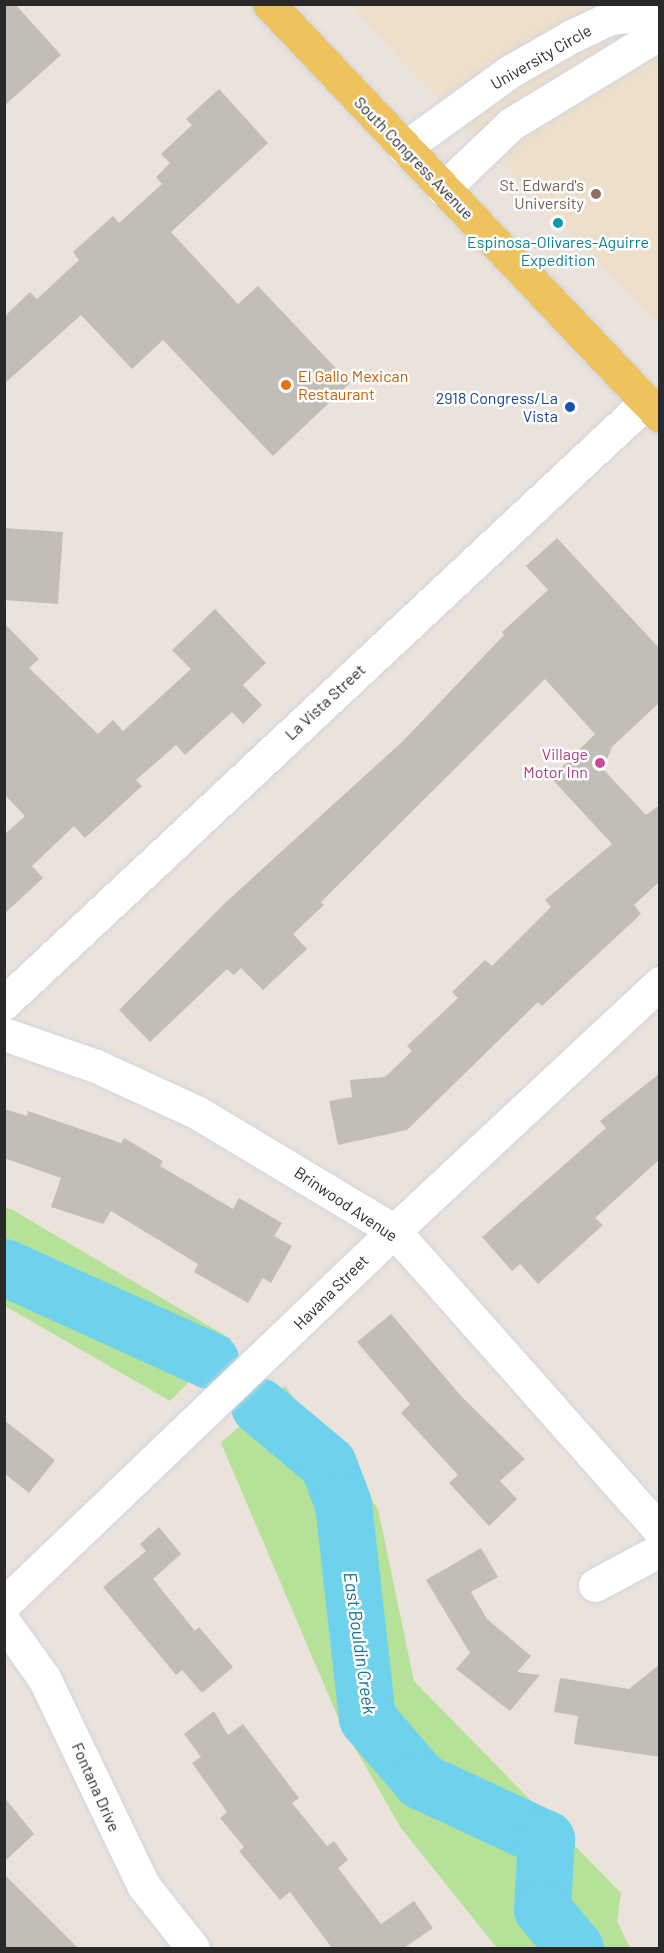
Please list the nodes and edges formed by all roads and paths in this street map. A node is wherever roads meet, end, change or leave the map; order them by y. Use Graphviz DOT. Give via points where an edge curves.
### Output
graph roads {
  1 [pos="269,4"];
  2 [pos="660,12"];
  3 [pos="660,33"];
  4 [pos="404,148"];
  5 [pos="443,189"];
  6 [pos="652,409"];
  7 [pos="660,983"];
  8 [pos="4,1003"];
  9 [pos="4,1035"];
  10 [pos="394,1230"];
  11 [pos="660,1531"];
  12 [pos="660,1550"];
  13 [pos="595,1585"];
  14 [pos="4,1604"];
  15 [pos="4,1622"];
  16 [pos="193,1948"];
  1 -- 4 [label="main road, South Congress Avenue"];
  2 -- 4 [label="street, University Circle" via="610,18 570,37 509,72"];
  3 -- 5 [label="street" via="511,124"];
  4 -- 5 [label="main road, South Congress Avenue"];
  5 -- 6 [label="main road, South Congress Avenue"];
  6 -- 8 [label="street, La Vista Street"];
  7 -- 10 [label="street, Havana Street"];
  9 -- 10 [label="street, Brinwood Avenue" via="96,1066 198,1113"];
  10 -- 11 [label="street, Brinwood Avenue"];
  10 -- 14 [label="street, Havana Street"];
  12 -- 13 [label="street"];
  15 -- 16 [label="street, Fontana Drive" via="44,1678 143,1885"];
}
